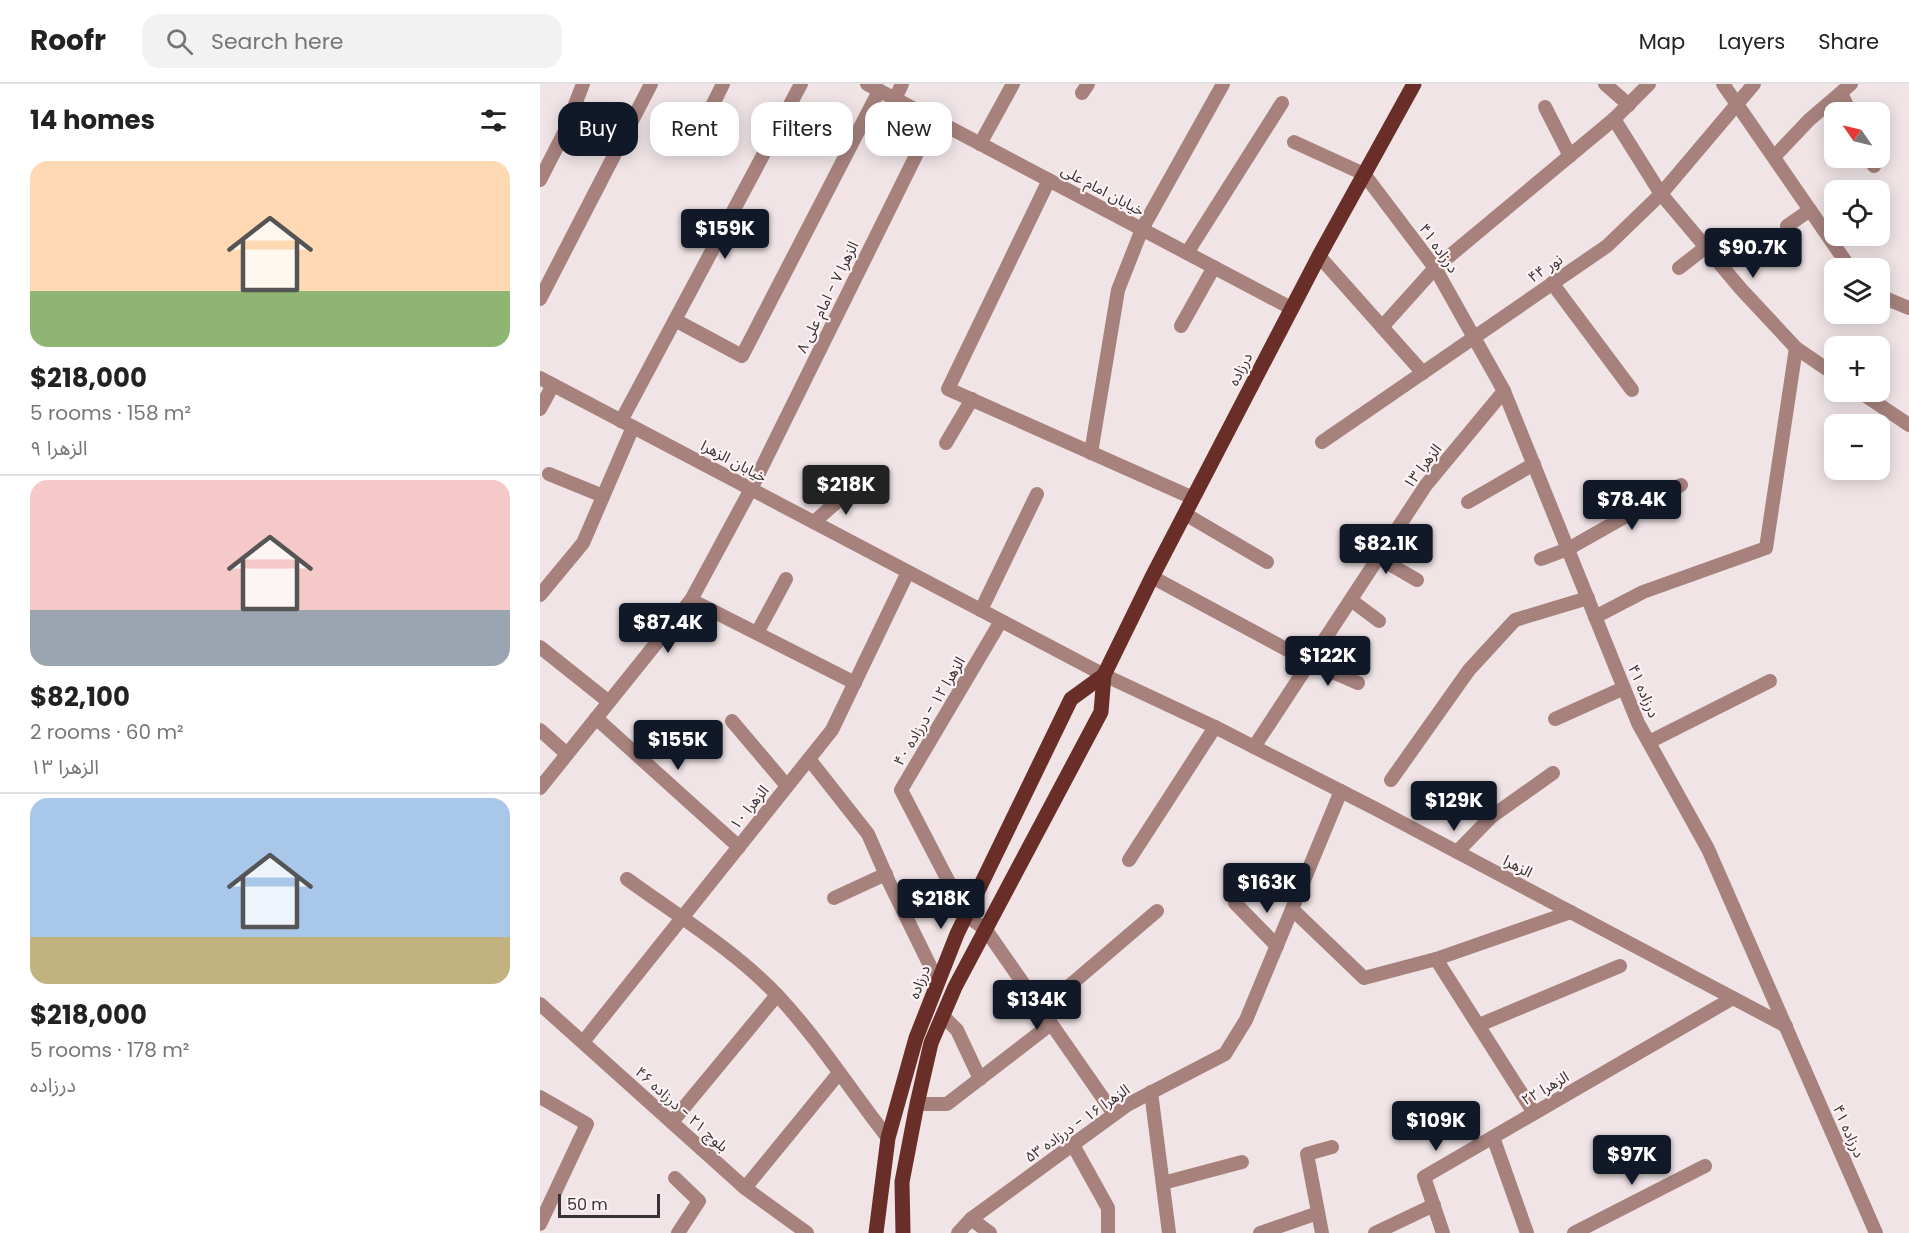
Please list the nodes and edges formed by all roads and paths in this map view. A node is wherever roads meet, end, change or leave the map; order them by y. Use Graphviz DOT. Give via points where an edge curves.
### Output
graph roads {
  1 [pos="583,84"];
  2 [pos="651,84"];
  3 [pos="723,84"];
  4 [pos="801,84"];
  5 [pos="902,84"];
  6 [pos="1013,84"];
  7 [pos="1223,84"];
  8 [pos="1414,84"];
  9 [pos="1605,84"];
  10 [pos="1649,84"];
  11 [pos="1723,84"];
  12 [pos="1754,84"];
  13 [pos="873,87"];
  14 [pos="1846,88"];
  15 [pos="895,99"];
  16 [pos="714,102"];
  17 [pos="901,102"];
  18 [pos="1282,103"];
  19 [pos="1738,104"];
  20 [pos="1629,105"];
  21 [pos="1545,107"];
  22 [pos="1614,119"];
  23 [pos="952,129"];
  24 [pos="1294,142"];
  25 [pos="980,144"];
  26 [pos="916,156"];
  27 [pos="1570,156"];
  28 [pos="1774,157"];
  29 [pos="1364,174"];
  30 [pos="540,180"];
  31 [pos="1049,180"];
  32 [pos="1661,194"];
  33 [pos="1810,210"];
  34 [pos="1787,226"];
  35 [pos="1142,230"];
  36 [pos="1706,247"];
  37 [pos="1187,254"];
  38 [pos="1319,256"];
  39 [pos="1843,258"];
  40 [pos="1214,267"];
  41 [pos="1435,268"];
  42 [pos="1678,268"];
  43 [pos="1552,283"];
  44 [pos="540,299"];
  45 [pos="1890,300"];
  46 [pos="1909,308"];
  47 [pos="1291,309"];
  48 [pos="675,320"];
  49 [pos="1181,326"];
  50 [pos="1382,327"];
  51 [pos="1474,337"];
  52 [pos="1796,348"];
  53 [pos="1824,367"];
  54 [pos="1423,373"];
  55 [pos="540,378"];
  56 [pos="553,385"];
  57 [pos="1632,390"];
  58 [pos="1504,392"];
  59 [pos="972,399"];
  60 [pos="1875,402"];
  61 [pos="540,409"];
  62 [pos="627,424"];
  63 [pos="1909,425"];
  64 [pos="946,442"];
  65 [pos="1322,442"];
  66 [pos="1091,453"];
  67 [pos="1534,464"];
  68 [pos="549,474"];
  69 [pos="856,485"];
  70 [pos="1681,485"];
  71 [pos="751,489"];
  72 [pos="1037,494"];
  73 [pos="603,496"];
  74 [pos="1193,498"];
  75 [pos="1468,502"];
  76 [pos="1185,514"];
  77 [pos="814,522"];
  78 [pos="1568,549"];
  79 [pos="1379,558"];
  80 [pos="1541,559"];
  81 [pos="1267,562"];
  82 [pos="908,572"];
  83 [pos="1152,577"];
  84 [pos="786,579"];
  85 [pos="1417,580"];
  86 [pos="540,595"];
  87 [pos="1588,598"];
  88 [pos="692,600"];
  89 [pos="1351,600"];
  90 [pos="981,610"];
  91 [pos="1596,617"];
  92 [pos="1001,621"];
  93 [pos="1379,621"];
  94 [pos="758,633"];
  95 [pos="540,647"];
  96 [pos="1310,662"];
  97 [pos="1104,675"];
  98 [pos="1770,681"];
  99 [pos="855,683"];
  100 [pos="1358,683"];
  101 [pos="1624,688"];
  102 [pos="609,702"];
  103 [pos="596,718"];
  104 [pos="1555,719"];
  105 [pos="732,721"];
  106 [pos="1215,727"];
  107 [pos="540,730"];
  108 [pos="1649,742"];
  109 [pos="1254,747"];
  110 [pos="567,754"];
  111 [pos="809,759"];
  112 [pos="1553,773"];
  113 [pos="1391,780"];
  114 [pos="788,786"];
  115 [pos="540,788"];
  116 [pos="1341,791"];
  117 [pos="738,847"];
  118 [pos="1457,852"];
  119 [pos="1129,860"];
  120 [pos="885,874"];
  121 [pos="627,879"];
  122 [pos="834,898"];
  123 [pos="1235,903"];
  124 [pos="1292,909"];
  125 [pos="1157,911"];
  126 [pos="1571,912"];
  127 [pos="966,915"];
  128 [pos="681,919"];
  129 [pos="986,930"];
  130 [pos="1276,946"];
  131 [pos="1436,958"];
  132 [pos="1620,966"];
  133 [pos="938,982"];
  134 [pos="777,995"];
  135 [pos="1733,998"];
  136 [pos="540,1004"];
  137 [pos="1041,1010"];
  138 [pos="943,1016"];
  139 [pos="1051,1024"];
  140 [pos="1479,1025"];
  141 [pos="1786,1026"];
  142 [pos="583,1042"];
  143 [pos="839,1073"];
  144 [pos="980,1079"];
  145 [pos="1151,1092"];
  146 [pos="540,1097"];
  147 [pos="917,1104"];
  148 [pos="1534,1113"];
  149 [pos="1114,1114"];
  150 [pos="672,1122"];
  151 [pos="1493,1137"];
  152 [pos="888,1138"];
  153 [pos="1073,1144"];
  154 [pos="1332,1147"];
  155 [pos="1242,1162"];
  156 [pos="1705,1166"];
  157 [pos="675,1178"];
  158 [pos="1163,1183"];
  159 [pos="745,1188"];
  160 [pos="1434,1205"];
  161 [pos="1318,1213"];
  162 [pos="971,1219"];
  163 [pos="540,1226"];
  164 [pos="550,1233"];
  165 [pos="678,1233"];
  166 [pos="807,1233"];
  167 [pos="876,1233"];
  168 [pos="903,1233"];
  169 [pos="958,1233"];
  170 [pos="990,1233"];
  171 [pos="1108,1233"];
  172 [pos="1169,1233"];
  173 [pos="1260,1233"];
  174 [pos="1322,1233"];
  175 [pos="1375,1233"];
  176 [pos="1443,1233"];
  177 [pos="1527,1233"];
  178 [pos="1574,1233"];
  179 [pos="1876,1233"];
  1 -- 30 [label="street" via="564,134"];
  2 -- 44 [label="street"];
  3 -- 16 [label="street"];
  4 -- 48 [label="street"];
  5 -- 15 [label="street"];
  6 -- 25 [label="street"];
  7 -- 35 [label="street"];
  8 -- 29 [label="main road, درزاده"];
  9 -- 20 [label="street"];
  10 -- 20 [label="street"];
  11 -- 19 [label="street"];
  12 -- 19 [label="street, نور ۴۴"];
  13 -- 15 [label="street, خیابان امام علی"];
  13 -- 48 [label="street" via="741,356"];
  14 -- 28 [label="street"];
  15 -- 17 [label="street, خیابان امام علی"];
  18 -- 37 [label="street"];
  19 -- 28 [label="street"];
  19 -- 32 [label="street, نور ۴۴"];
  20 -- 22 [label="street"];
  21 -- 27 [label="street"];
  22 -- 27 [label="street"];
  22 -- 32 [label="street"];
  23 -- 25 [label="street, خیابان امام علی"];
  24 -- 29 [label="street"];
  25 -- 31 [label="street, خیابان امام علی"];
  26 -- 71 [label="street, الزهرا ۷ - امام علی ۸"];
  27 -- 41 [label="street"];
  28 -- 33 [label="street"];
  29 -- 38 [label="main road, درزاده"];
  29 -- 41 [label="street, درزاده ۴۱"];
  31 -- 35 [label="street, خیابان امام علی"];
  31 -- 59 [label="street" via="948,389"];
  32 -- 36 [label="street"];
  32 -- 43 [label="street, نور ۴۴" via="1607,246"];
  33 -- 34 [label="street"];
  33 -- 39 [label="street"];
  35 -- 37 [label="street, خیابان امام علی"];
  35 -- 66 [label="street" via="1118,290"];
  36 -- 42 [label="street"];
  36 -- 52 [label="street"];
  37 -- 40 [label="street, خیابان امام علی"];
  38 -- 47 [label="main road, درزاده"];
  38 -- 50 [label="street"];
  40 -- 47 [label="street, خیابان امام علی"];
  40 -- 49 [label="street"];
  41 -- 50 [label="street"];
  41 -- 51 [label="street, درزاده ۴۱"];
  43 -- 51 [label="street, نور ۴۴"];
  43 -- 57 [label="street"];
  45 -- 46 [label="street"];
  47 -- 74 [label="main road, درزاده"];
  48 -- 62 [label="street"];
  50 -- 54 [label="street"];
  51 -- 54 [label="street, نور ۴۴"];
  51 -- 58 [label="street, درزاده ۴۱"];
  52 -- 53 [label="street"];
  52 -- 91 [label="street" via="1766,548 1643,592"];
  54 -- 65 [label="street, نور ۴۴"];
  55 -- 56 [label="street, خیابان الزهرا"];
  56 -- 61 [label="street"];
  56 -- 62 [label="street, خیابان الزهرا"];
  58 -- 67 [label="street, درزاده ۴۱"];
  58 -- 79 [label="street, الزهرا ۱۳" via="1426,485"];
  59 -- 64 [label="street"];
  59 -- 66 [label="street"];
  60 -- 63 [label="street"];
  62 -- 71 [label="street, خیابان الزهرا"];
  62 -- 73 [label="street"];
  66 -- 74 [label="street"];
  67 -- 75 [label="street"];
  67 -- 78 [label="street, درزاده ۴۱"];
  68 -- 73 [label="street"];
  69 -- 77 [label="street"];
  70 -- 78 [label="street"];
  71 -- 77 [label="street, خیابان الزهرا"];
  71 -- 88 [label="street, الزهرا ۷ - امام علی ۸"];
  72 -- 90 [label="street"];
  73 -- 86 [label="street" via="583,543"];
  74 -- 76 [label="main road, درزاده"];
  76 -- 81 [label="street"];
  76 -- 83 [label="main road, درزاده"];
  77 -- 82 [label="street, خیابان الزهرا"];
  78 -- 80 [label="street"];
  78 -- 87 [label="street, درزاده ۴۱"];
  79 -- 85 [label="street"];
  79 -- 89 [label="street, الزهرا ۱۳"];
  82 -- 90 [label="street, خیابان الزهرا"];
  82 -- 99 [label="street, الزهرا ۱۰"];
  83 -- 96 [label="street"];
  83 -- 97 [label="main road, درزاده"];
  84 -- 94 [label="street"];
  87 -- 91 [label="street, درزاده ۴۱"];
  87 -- 113 [label="street" via="1515,620 1469,670"];
  88 -- 94 [label="street"];
  88 -- 102 [label="street, الزهرا ۷ - امام علی ۸"];
  89 -- 93 [label="street"];
  89 -- 96 [label="street, الزهرا ۱۳"];
  90 -- 92 [label="street, خیابان الزهرا"];
  91 -- 101 [label="street, درزاده ۴۱"];
  92 -- 97 [label="street, خیابان الزهرا"];
  92 -- 127 [label="street, الزهرا ۱۲ - درزاده ۴۰" via="901,790"];
  94 -- 99 [label="street"];
  95 -- 102 [label="street"];
  96 -- 100 [label="street"];
  96 -- 109 [label="street, الزهرا ۱۳"];
  97 -- 106 [label="street, الزهرا"];
  97 -- 127 [label="main road, درزاده" via="1071,699"];
  97 -- 129 [label="main road, درزاده" via="1101,712"];
  98 -- 108 [label="street"];
  99 -- 111 [label="street, الزهرا ۱۰" via="832,730"];
  101 -- 104 [label="street"];
  101 -- 108 [label="street, درزاده ۴۱"];
  102 -- 103 [label="street, الزهرا ۷ - امام علی ۸"];
  103 -- 110 [label="street, الزهرا ۷ - امام علی ۸"];
  103 -- 117 [label="street"];
  105 -- 114 [label="street"];
  106 -- 109 [label="street, الزهرا"];
  106 -- 119 [label="street"];
  107 -- 110 [label="street"];
  108 -- 141 [label="street, درزاده ۴۱" via="1708,849"];
  109 -- 116 [label="street, الزهرا"];
  110 -- 115 [label="street, الزهرا ۷ - امام علی ۸"];
  111 -- 114 [label="street, الزهرا ۱۰"];
  111 -- 120 [label="street" via="868,834"];
  112 -- 118 [label="street" via="1491,817"];
  114 -- 117 [label="street, الزهرا ۱۰"];
  116 -- 118 [label="street, الزهرا"];
  116 -- 124 [label="street, الزهرا ۱۶ - درزاده ۵۳"];
  117 -- 128 [label="street, الزهرا ۱۰"];
  118 -- 126 [label="street, الزهرا"];
  120 -- 122 [label="street"];
  120 -- 133 [label="street"];
  121 -- 128 [label="street"];
  123 -- 130 [label="street"];
  124 -- 130 [label="street, الزهرا ۱۶ - درزاده ۵۳"];
  124 -- 131 [label="street" via="1364,978"];
  125 -- 137 [label="street"];
  126 -- 131 [label="street"];
  126 -- 135 [label="street, الزهرا"];
  127 -- 129 [label="street"];
  127 -- 133 [label="main road, درزاده"];
  128 -- 134 [label="street" via="719,945"];
  128 -- 142 [label="street, الزهرا ۱۰"];
  129 -- 137 [label="street"];
  129 -- 138 [label="main road, درزاده"];
  130 -- 145 [label="street, الزهرا ۱۶ - درزاده ۵۳" via="1246,1020 1225,1054"];
  131 -- 140 [label="street"];
  132 -- 140 [label="street"];
  133 -- 152 [label="main road, درزاده" via="916,1038"];
  134 -- 143 [label="street"];
  134 -- 150 [label="street"];
  135 -- 141 [label="street, الزهرا"];
  135 -- 148 [label="street, الزهرا ۲۲"];
  136 -- 142 [label="street, بلوچ ۲۱ - درزاده ۴۶"];
  137 -- 139 [label="street"];
  138 -- 144 [label="street" via="957,1030"];
  138 -- 147 [label="main road, درزاده" via="931,1043"];
  139 -- 144 [label="street"];
  139 -- 149 [label="street"];
  140 -- 148 [label="street"];
  141 -- 179 [label="street, درزاده ۴۱"];
  142 -- 150 [label="street, بلوچ ۲۱ - درزاده ۴۶"];
  143 -- 152 [label="street"];
  143 -- 159 [label="street"];
  144 -- 147 [label="street" via="947,1104"];
  145 -- 149 [label="street, الزهرا ۱۶ - درزاده ۵۳"];
  145 -- 158 [label="street"];
  146 -- 163 [label="street" via="587,1124"];
  147 -- 168 [label="main road, درزاده" via="902,1182"];
  148 -- 151 [label="street, الزهرا ۲۲"];
  149 -- 153 [label="street, الزهرا ۱۶ - درزاده ۵۳"];
  150 -- 159 [label="street, بلوچ ۲۱ - درزاده ۴۶"];
  151 -- 160 [label="street, الزهرا ۲۲" via="1424,1177"];
  151 -- 177 [label="street"];
  152 -- 167 [label="main road, درزاده"];
  153 -- 162 [label="street, الزهرا ۱۶ - درزاده ۵۳"];
  153 -- 171 [label="street" via="1108,1208"];
  154 -- 161 [label="street" via="1307,1154"];
  155 -- 158 [label="street"];
  156 -- 178 [label="street"];
  157 -- 165 [label="street" via="699,1201"];
  158 -- 172 [label="street"];
  159 -- 166 [label="street, بلوچ ۲۱ - درزاده ۴۶"];
  160 -- 175 [label="street"];
  160 -- 176 [label="street, الزهرا ۲۲"];
  161 -- 173 [label="street"];
  161 -- 174 [label="street"];
  162 -- 169 [label="street, الزهرا ۱۶ - درزاده ۵۳"];
  162 -- 170 [label="street"];
  163 -- 164 [label="street"];
}
